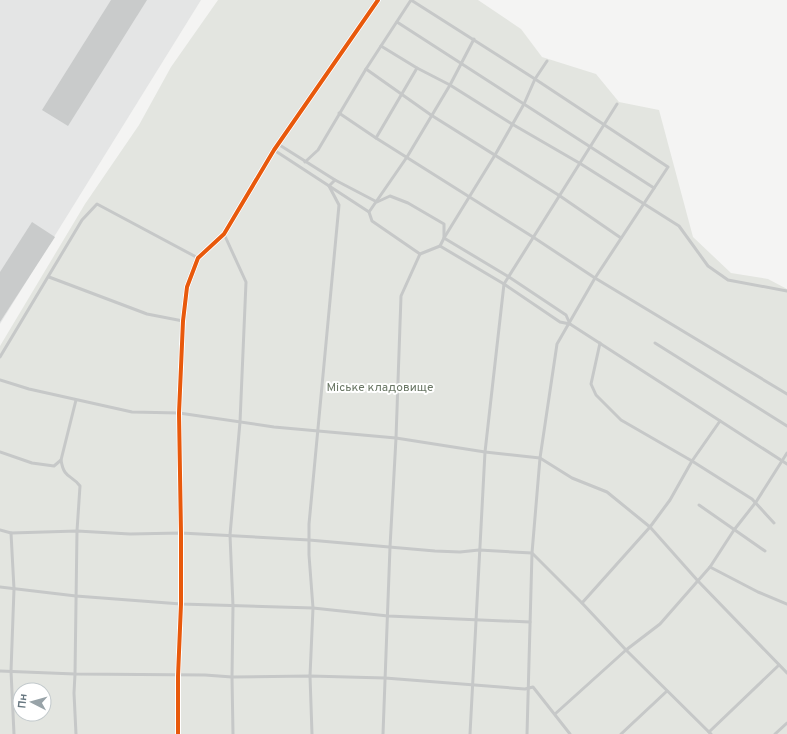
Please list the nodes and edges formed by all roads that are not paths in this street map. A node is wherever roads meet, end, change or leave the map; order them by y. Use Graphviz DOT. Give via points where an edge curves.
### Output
graph roads {
  1 [pos="378,0"];
  2 [pos="397,22"];
  3 [pos="474,39"];
  4 [pos="381,46"];
  5 [pos="547,61"];
  6 [pos="460,63"];
  7 [pos="417,68"];
  8 [pos="366,69"];
  9 [pos="535,79"];
  10 [pos="450,85"];
  11 [pos="402,94"];
  12 [pos="524,104"];
  13 [pos="617,104"];
  14 [pos="339,113"];
  15 [pos="431,115"];
  16 [pos="512,124"];
  17 [pos="605,124"];
  18 [pos="376,138"];
  19 [pos="276,147"];
  20 [pos="590,147"];
  21 [pos="496,155"];
  22 [pos="406,157"];
  23 [pos="305,162"];
  24 [pos="581,164"];
  25 [pos="334,180"];
  26 [pos="329,186"];
  27 [pos="654,188"];
  28 [pos="560,196"];
  29 [pos="469,197"];
  30 [pos="377,202"];
  31 [pos="643,204"];
  32 [pos="369,212"];
  33 [pos="224,234"];
  34 [pos="533,237"];
  35 [pos="444,238"];
  36 [pos="621,238"];
  37 [pos="440,246"];
  38 [pos="420,254"];
  39 [pos="198,258"];
  40 [pos="48,277"];
  41 [pos="509,277"];
  42 [pos="594,278"];
  43 [pos="504,284"];
  44 [pos="787,292"];
  45 [pos="183,321"];
  46 [pos="570,324"];
  47 [pos="600,343"];
  48 [pos="655,343"];
  49 [pos="0,357"];
  50 [pos="0,380"];
  51 [pos="787,394"];
  52 [pos="76,400"];
  53 [pos="179,413"];
  54 [pos="720,421"];
  55 [pos="240,422"];
  56 [pos="787,426"];
  57 [pos="318,431"];
  58 [pos="396,438"];
  59 [pos="0,452"];
  60 [pos="485,452"];
  61 [pos="787,453"];
  62 [pos="540,458"];
  63 [pos="61,460"];
  64 [pos="692,461"];
  65 [pos="782,461"];
  66 [pos="787,464"];
  67 [pos="756,502"];
  68 [pos="699,505"];
  69 [pos="774,523"];
  70 [pos="650,527"];
  71 [pos="0,530"];
  72 [pos="734,530"];
  73 [pos="78,531"];
  74 [pos="10,533"];
  75 [pos="181,533"];
  76 [pos="230,535"];
  77 [pos="309,540"];
  78 [pos="390,547"];
  79 [pos="479,550"];
  80 [pos="765,551"];
  81 [pos="532,553"];
  82 [pos="710,567"];
  83 [pos="698,581"];
  84 [pos="0,587"];
  85 [pos="14,589"];
  86 [pos="76,596"];
  87 [pos="582,603"];
  88 [pos="181,604"];
  89 [pos="787,604"];
  90 [pos="233,606"];
  91 [pos="313,608"];
  92 [pos="388,616"];
  93 [pos="476,618"];
  94 [pos="530,622"];
  95 [pos="626,650"];
  96 [pos="780,664"];
  97 [pos="0,671"];
  98 [pos="11,671"];
  99 [pos="787,673"];
  100 [pos="76,674"];
  101 [pos="178,676"];
  102 [pos="310,676"];
  103 [pos="232,677"];
  104 [pos="385,678"];
  105 [pos="473,685"];
  106 [pos="528,688"];
  107 [pos="667,691"];
  108 [pos="555,714"];
  109 [pos="787,723"];
  110 [pos="710,733"];
  111 [pos="14,734"];
  112 [pos="76,734"];
  113 [pos="178,734"];
  114 [pos="234,734"];
  115 [pos="312,734"];
  116 [pos="383,734"];
  117 [pos="470,734"];
  118 [pos="527,734"];
  119 [pos="570,734"];
  120 [pos="621,734"];
  121 [pos="775,734"];
  1 -- 19 [label="street"];
  2 -- 3 [label="lane" via="411,0"];
  2 -- 4 [label="lane"];
  2 -- 6 [label="lane"];
  3 -- 6 [label="lane"];
  3 -- 9 [label="lane"];
  4 -- 7 [label="lane"];
  4 -- 8 [label="lane"];
  5 -- 9 [label="lane"];
  6 -- 10 [label="lane"];
  6 -- 12 [label="lane"];
  7 -- 10 [label="lane"];
  7 -- 11 [label="lane"];
  8 -- 11 [label="lane"];
  8 -- 14 [label="lane"];
  9 -- 12 [label="lane"];
  9 -- 17 [label="lane"];
  10 -- 15 [label="lane"];
  10 -- 16 [label="lane"];
  11 -- 15 [label="lane"];
  11 -- 18 [label="lane"];
  12 -- 16 [label="lane"];
  12 -- 20 [label="lane"];
  13 -- 17 [label="lane"];
  14 -- 18 [label="lane"];
  14 -- 23 [label="lane" via="318,150"];
  15 -- 21 [label="lane"];
  15 -- 22 [label="lane"];
  16 -- 21 [label="lane"];
  16 -- 24 [label="lane"];
  17 -- 20 [label="lane"];
  17 -- 27 [label="lane" via="668,167"];
  18 -- 22 [label="lane"];
  19 -- 23 [label="lane"];
  19 -- 26 [label="lane"];
  19 -- 33 [label="street"];
  20 -- 24 [label="lane"];
  20 -- 27 [label="lane"];
  21 -- 28 [label="lane"];
  21 -- 29 [label="lane"];
  22 -- 29 [label="lane"];
  22 -- 30 [label="lane"];
  23 -- 25 [label="lane"];
  24 -- 28 [label="lane"];
  24 -- 31 [label="lane"];
  25 -- 26 [label="lane"];
  25 -- 30 [label="lane"];
  26 -- 32 [label="lane"];
  26 -- 57 [label="lane" via="339,204"];
  27 -- 31 [label="lane"];
  28 -- 34 [label="lane"];
  28 -- 36 [label="lane"];
  29 -- 34 [label="lane"];
  29 -- 35 [label="lane"];
  30 -- 32 [label="lane"];
  30 -- 35 [label="lane" via="390,196 408,203 444,224"];
  31 -- 36 [label="lane"];
  31 -- 44 [label="lane" via="679,226 708,266 728,280"];
  32 -- 38 [label="lane" via="372,221"];
  33 -- 39 [label="street"];
  33 -- 55 [label="lane" via="246,282"];
  34 -- 41 [label="lane"];
  34 -- 42 [label="lane"];
  35 -- 37 [label="lane"];
  35 -- 41 [label="lane"];
  36 -- 42 [label="lane"];
  37 -- 38 [label="lane"];
  37 -- 43 [label="lane"];
  38 -- 58 [label="lane" via="401,296"];
  39 -- 40 [label="lane" via="97,204 82,220"];
  39 -- 45 [label="street" via="187,287"];
  40 -- 45 [label="lane" via="146,314"];
  40 -- 49 [label="lane"];
  41 -- 43 [label="lane"];
  41 -- 46 [label="lane" via="566,315"];
  42 -- 46 [label="lane"];
  42 -- 51 [label="lane"];
  43 -- 46 [label="lane" via="560,322"];
  43 -- 60 [label="lane"];
  45 -- 53 [label="street"];
  46 -- 47 [label="lane"];
  46 -- 62 [label="lane" via="557,344"];
  47 -- 54 [label="lane"];
  47 -- 64 [label="lane" via="591,384 596,395 622,420"];
  48 -- 56 [label="lane"];
  50 -- 52 [label="lane"];
  52 -- 53 [label="lane" via="132,412"];
  52 -- 63 [label="lane"];
  53 -- 55 [label="lane"];
  53 -- 75 [label="street"];
  54 -- 64 [label="lane"];
  54 -- 65 [label="lane"];
  55 -- 57 [label="lane"];
  55 -- 76 [label="lane"];
  57 -- 58 [label="lane"];
  57 -- 77 [label="lane"];
  58 -- 60 [label="lane"];
  58 -- 78 [label="lane"];
  59 -- 63 [label="lane" via="44,465 54,466"];
  60 -- 62 [label="lane"];
  60 -- 79 [label="lane"];
  61 -- 65 [label="lane"];
  62 -- 70 [label="lane" via="572,478 607,492"];
  62 -- 81 [label="lane"];
  63 -- 73 [label="lane" via="65,475 78,482 80,486"];
  64 -- 67 [label="lane"];
  64 -- 70 [label="lane" via="670,500"];
  65 -- 66 [label="lane"];
  65 -- 67 [label="lane"];
  67 -- 69 [label="lane"];
  67 -- 72 [label="lane"];
  68 -- 72 [label="lane"];
  70 -- 83 [label="lane"];
  70 -- 87 [label="lane"];
  71 -- 74 [label="lane"];
  72 -- 80 [label="lane"];
  72 -- 82 [label="lane"];
  73 -- 74 [label="lane"];
  73 -- 75 [label="lane"];
  73 -- 86 [label="lane"];
  74 -- 85 [label="lane"];
  75 -- 76 [label="lane"];
  75 -- 88 [label="street"];
  76 -- 77 [label="lane"];
  76 -- 90 [label="lane"];
  77 -- 78 [label="lane"];
  77 -- 91 [label="lane"];
  78 -- 79 [label="lane" via="460,552"];
  78 -- 92 [label="lane"];
  79 -- 81 [label="lane"];
  79 -- 93 [label="lane"];
  81 -- 87 [label="lane"];
  81 -- 94 [label="lane"];
  82 -- 83 [label="lane"];
  82 -- 89 [label="lane"];
  83 -- 95 [label="lane" via="660,624"];
  83 -- 96 [label="lane"];
  84 -- 85 [label="lane"];
  85 -- 86 [label="lane"];
  85 -- 98 [label="lane"];
  86 -- 88 [label="lane"];
  86 -- 100 [label="lane"];
  87 -- 95 [label="lane"];
  88 -- 90 [label="lane"];
  88 -- 101 [label="street"];
  90 -- 91 [label="lane"];
  90 -- 103 [label="lane"];
  91 -- 92 [label="lane"];
  91 -- 102 [label="lane"];
  92 -- 93 [label="lane"];
  92 -- 104 [label="lane"];
  93 -- 94 [label="lane"];
  93 -- 105 [label="lane"];
  94 -- 106 [label="lane"];
  95 -- 107 [label="lane"];
  95 -- 108 [label="lane"];
  96 -- 99 [label="lane"];
  96 -- 110 [label="lane"];
  97 -- 98 [label="lane"];
  98 -- 100 [label="lane"];
  98 -- 111 [label="lane"];
  100 -- 101 [label="lane"];
  100 -- 112 [label="lane"];
  101 -- 103 [label="lane"];
  101 -- 113 [label="street"];
  102 -- 103 [label="lane"];
  102 -- 104 [label="lane"];
  102 -- 115 [label="lane"];
  103 -- 114 [label="lane"];
  104 -- 105 [label="lane"];
  104 -- 116 [label="lane"];
  105 -- 106 [label="lane"];
  105 -- 117 [label="lane"];
  106 -- 108 [label="lane" via="533,687"];
  106 -- 118 [label="lane"];
  107 -- 110 [label="lane"];
  107 -- 120 [label="lane"];
  108 -- 119 [label="lane"];
  109 -- 121 [label="lane"];
}
